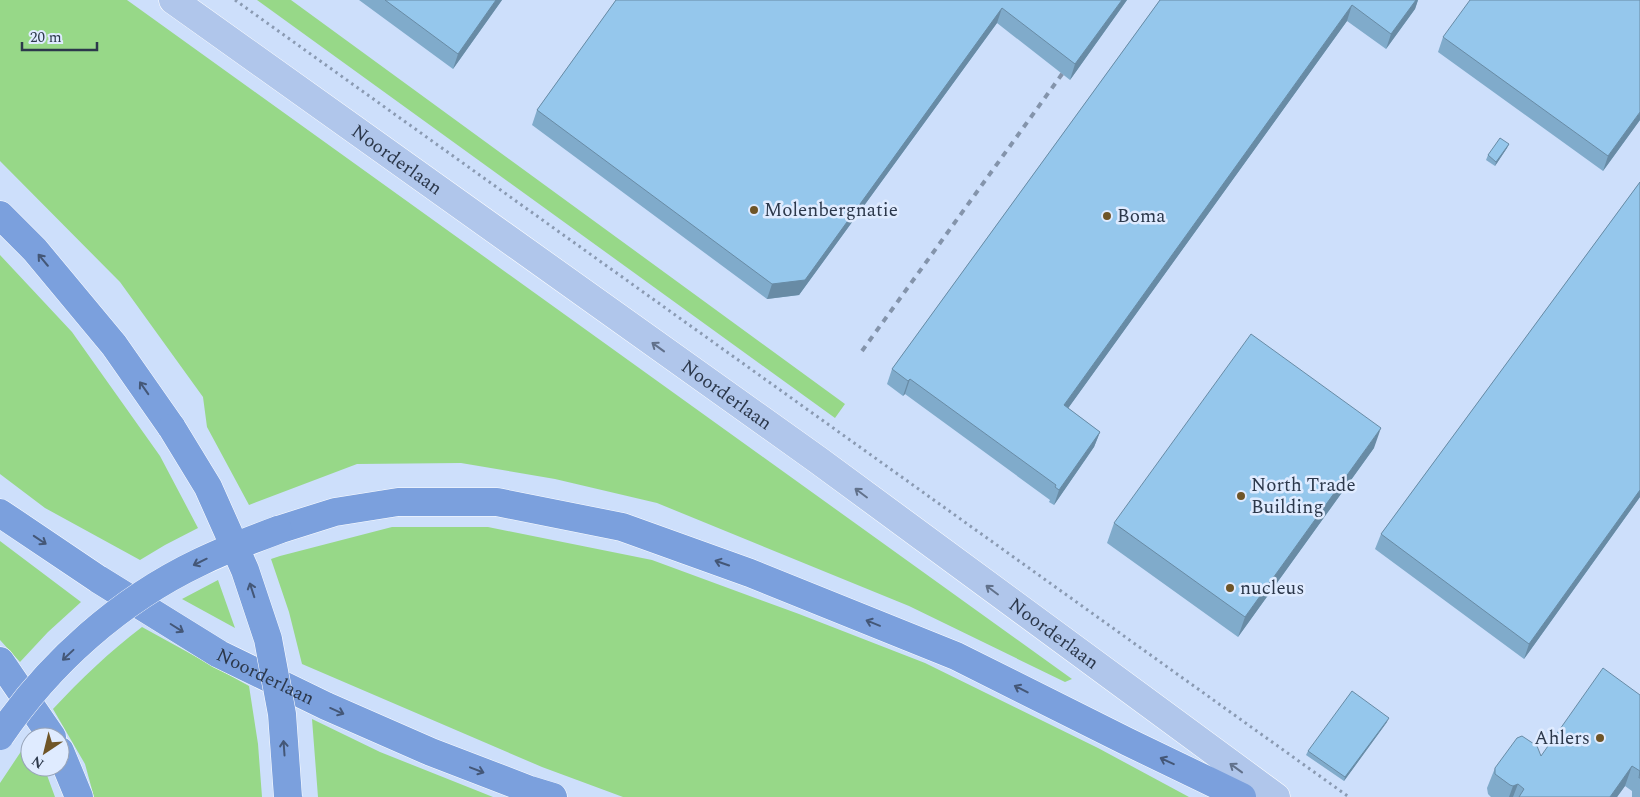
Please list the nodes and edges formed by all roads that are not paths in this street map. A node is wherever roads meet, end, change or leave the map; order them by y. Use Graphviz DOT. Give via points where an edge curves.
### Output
graph roads {
  1 [pos="173,0"];
  2 [pos="0,215"];
  3 [pos="0,512"];
  4 [pos="0,661"];
  5 [pos="45,727"];
  6 [pos="0,736"];
  7 [pos="70,775"];
  8 [pos="79,797"];
  9 [pos="288,797"];
  10 [pos="553,797"];
  11 [pos="1242,797"];
  12 [pos="1276,797"];
  12 -- 1 [label="main road, Noorderlaan, one-way" via="818,460"];
  9 -- 2 [label="highway, one-way, bridge" via="282,714 268,639 245,570 208,486 114,345 35,250"];
  3 -- 10 [label="highway, Noorderlaan, one-way" via="98,579 219,654 431,752"];
  4 -- 5 [label="highway"];
  11 -- 6 [label="highway, one-way, bridge" via="956,656 750,573 622,528 497,502 398,502 335,512 240,544 191,566 108,619 54,668"];
  7 -- 8 [label="highway"];
}
